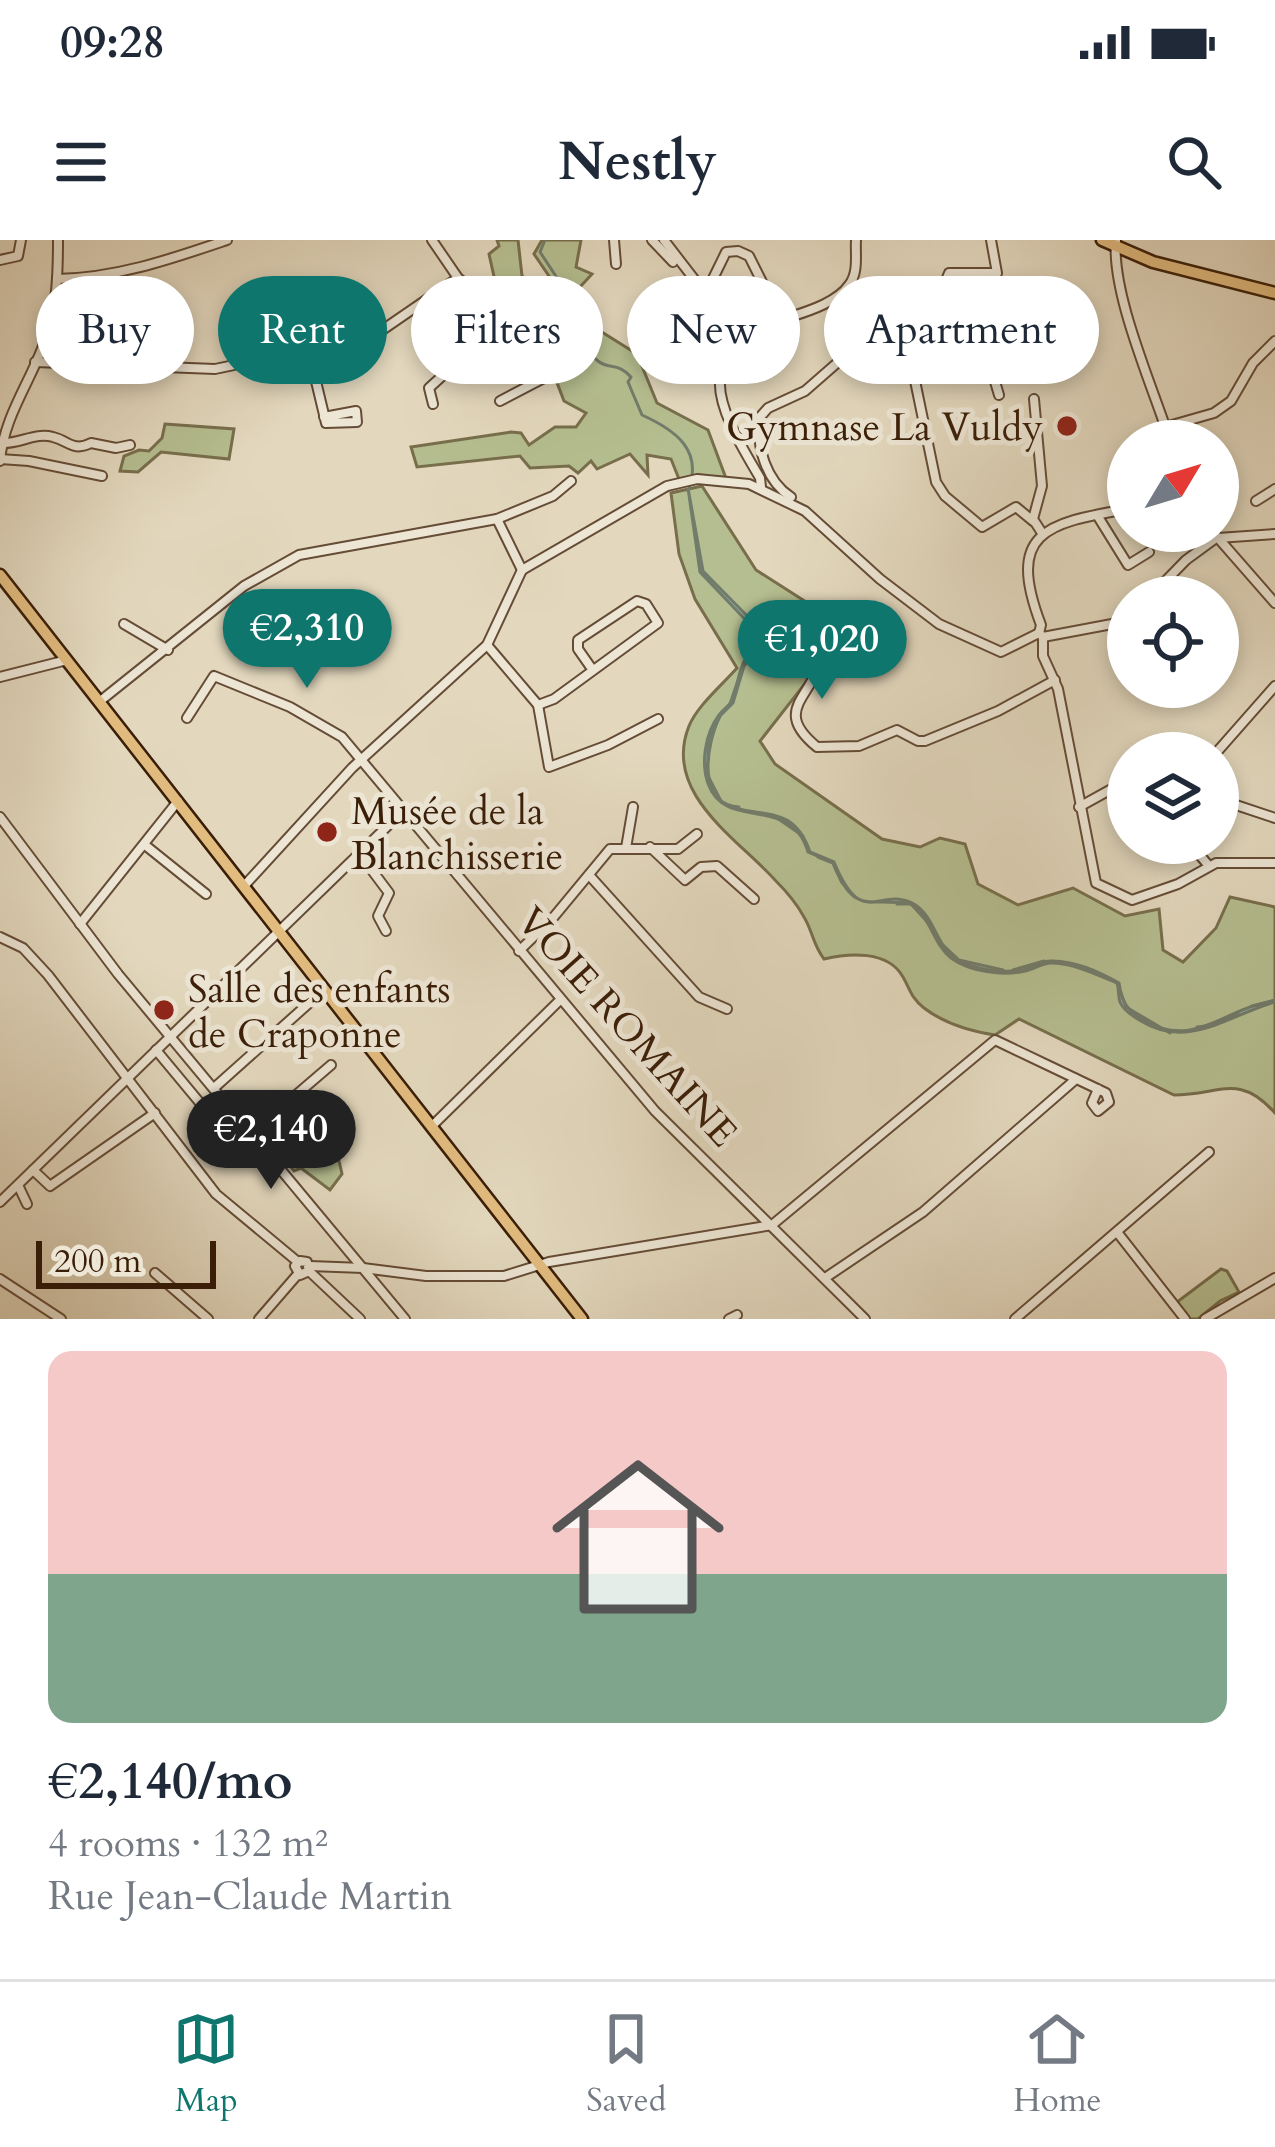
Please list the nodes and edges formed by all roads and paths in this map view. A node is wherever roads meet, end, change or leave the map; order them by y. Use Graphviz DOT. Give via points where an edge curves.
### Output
graph roads {
  1 [pos="21,240"];
  2 [pos="58,240"];
  3 [pos="432,240"];
  4 [pos="614,240"];
  5 [pos="652,240"];
  6 [pos="664,240"];
  7 [pos="856,240"];
  8 [pos="991,240"];
  9 [pos="1102,240"];
  10 [pos="223,241"];
  11 [pos="1115,244"];
  12 [pos="0,260"];
  13 [pos="616,264"];
  14 [pos="58,276"];
  15 [pos="99,276"];
  16 [pos="457,276"];
  17 [pos="689,276"];
  18 [pos="690,276"];
  19 [pos="714,276"];
  20 [pos="759,276"];
  21 [pos="853,276"];
  22 [pos="948,276"];
  23 [pos="1275,293"];
  24 [pos="1275,341"];
  25 [pos="35,362"];
  26 [pos="218,368"];
  27 [pos="824,375"];
  28 [pos="316,384"];
  29 [pos="433,384"];
  30 [pos="529,384"];
  31 [pos="720,384"];
  32 [pos="916,384"];
  33 [pos="995,384"];
  34 [pos="999,395"];
  35 [pos="1034,399"];
  36 [pos="500,400"];
  37 [pos="433,404"];
  38 [pos="324,417"];
  39 [pos="1163,420"];
  40 [pos="1190,420"];
  41 [pos="2,443"];
  42 [pos="130,445"];
  43 [pos="0,460"];
  44 [pos="102,476"];
  45 [pos="571,481"];
  46 [pos="760,487"];
  47 [pos="1275,489"];
  48 [pos="1256,501"];
  49 [pos="794,503"];
  50 [pos="1107,513"];
  51 [pos="1096,515"];
  52 [pos="497,519"];
  53 [pos="1033,521"];
  54 [pos="1107,532"];
  55 [pos="1042,533"];
  56 [pos="1239,534"];
  57 [pos="1275,534"];
  58 [pos="1120,552"];
  59 [pos="1149,552"];
  60 [pos="1195,552"];
  61 [pos="1230,552"];
  62 [pos="522,570"];
  63 [pos="0,574"];
  64 [pos="1170,576"];
  65 [pos="1275,603"];
  66 [pos="124,624"];
  67 [pos="1107,625"];
  68 [pos="1041,635"];
  69 [pos="487,645"];
  70 [pos="167,650"];
  71 [pos="67,660"];
  72 [pos="818,668"];
  73 [pos="592,669"];
  74 [pos="0,677"];
  75 [pos="1054,680"];
  76 [pos="1275,686"];
  77 [pos="99,702"];
  78 [pos="538,705"];
  79 [pos="187,718"];
  80 [pos="658,719"];
  81 [pos="1234,732"];
  82 [pos="360,760"];
  83 [pos="1107,792"];
  84 [pos="178,801"];
  85 [pos="1239,806"];
  86 [pos="633,807"];
  87 [pos="1079,807"];
  88 [pos="403,811"];
  89 [pos="0,817"];
  90 [pos="1275,818"];
  91 [pos="698,834"];
  92 [pos="147,843"];
  93 [pos="650,847"];
  94 [pos="626,848"];
  95 [pos="359,853"];
  96 [pos="1275,863"];
  97 [pos="1209,866"];
  98 [pos="589,874"];
  99 [pos="244,886"];
  100 [pos="206,894"];
  101 [pos="754,899"];
  102 [pos="80,924"];
  103 [pos="279,931"];
  104 [pos="386,931"];
  105 [pos="0,937"];
  106 [pos="519,951"];
  107 [pos="323,993"];
  108 [pos="560,1000"];
  109 [pos="728,1009"];
  110 [pos="170,1037"];
  111 [pos="156,1050"];
  112 [pos="332,1065"];
  113 [pos="127,1078"];
  114 [pos="1076,1079"];
  115 [pos="213,1088"];
  116 [pos="1098,1089"];
  117 [pos="155,1113"];
  118 [pos="431,1127"];
  119 [pos="252,1135"];
  120 [pos="1209,1152"];
  121 [pos="33,1170"];
  122 [pos="17,1185"];
  123 [pos="0,1202"];
  124 [pos="27,1204"];
  125 [pos="772,1225"];
  126 [pos="1117,1232"];
  127 [pos="541,1265"];
  128 [pos="363,1268"];
  129 [pos="306,1270"];
  130 [pos="155,1273"];
  131 [pos="825,1278"];
  132 [pos="1275,1278"];
  133 [pos="0,1279"];
  134 [pos="61,1319"];
  135 [pos="208,1319"];
  136 [pos="259,1319"];
  137 [pos="360,1319"];
  138 [pos="405,1319"];
  139 [pos="582,1319"];
  140 [pos="865,1319"];
  141 [pos="1015,1319"];
  142 [pos="1185,1319"];
  143 [pos="1205,1319"];
  1 -- 12 [label="street" via="18,256"];
  2 -- 14 [label="street"];
  3 -- 16 [label="street"];
  4 -- 13 [label="street"];
  5 -- 17 [label="street"];
  6 -- 18 [label="street"];
  7 -- 21 [label="street"];
  8 -- 22 [label="street" via="997,273"];
  9 -- 11 [label="main road"];
  10 -- 15 [label="street"];
  11 -- 23 [label="main road"];
  11 -- 39 [label="street"];
  19 -- 20 [label="street" via="726,252 738,250"];
  24 -- 40 [label="street" via="1231,401"];
  25 -- 26 [label="street"];
  25 -- 41 [label="street"];
  27 -- 49 [label="street" via="760,417 772,482"];
  28 -- 38 [label="street"];
  29 -- 37 [label="street"];
  30 -- 36 [label="street"];
  31 -- 46 [label="street"];
  32 -- 53 [label="street" via="945,496 982,527 1016,507"];
  33 -- 34 [label="street"];
  35 -- 53 [label="street" via="1042,486"];
  41 -- 42 [label="street" via="36,436 82,448"];
  41 -- 43 [label="street"];
  43 -- 44 [label="street"];
  45 -- 52 [label="street"];
  46 -- 49 [label="street"];
  46 -- 62 [label="street" via="693,479 667,486"];
  47 -- 48 [label="street"];
  49 -- 68 [label="street" via="950,630 1001,652"];
  50 -- 51 [label="street"];
  51 -- 54 [label="street"];
  51 -- 55 [label="street"];
  52 -- 62 [label="street"];
  52 -- 70 [label="street" via="299,555 244,586"];
  53 -- 55 [label="street"];
  55 -- 68 [label="street" via="1025,570"];
  56 -- 57 [label="street"];
  58 -- 59 [label="street" via="1128,565"];
  60 -- 64 [label="street"];
  61 -- 65 [label="street"];
  62 -- 69 [label="street"];
  63 -- 71 [label="main road"];
  66 -- 70 [label="street"];
  67 -- 68 [label="street"];
  68 -- 75 [label="street"];
  69 -- 78 [label="street"];
  69 -- 82 [label="street"];
  70 -- 77 [label="street"];
  71 -- 74 [label="street"];
  71 -- 77 [label="main road"];
  72 -- 75 [label="street" via="796,709 817,747 859,746 897,730 925,741"];
  73 -- 73 [label="street" via="658,623 646,604 578,640"];
  73 -- 78 [label="street"];
  75 -- 87 [label="street"];
  76 -- 81 [label="street"];
  77 -- 84 [label="main road"];
  78 -- 80 [label="street" via="549,767"];
  79 -- 82 [label="street, VOIE ROMAINE" via="214,676 318,721"];
  82 -- 88 [label="street, VOIE ROMAINE"];
  82 -- 99 [label="street"];
  83 -- 87 [label="street"];
  84 -- 92 [label="street"];
  84 -- 99 [label="main road"];
  85 -- 90 [label="street"];
  86 -- 94 [label="street"];
  87 -- 97 [label="street" via="1096,883 1132,900"];
  88 -- 95 [label="street"];
  88 -- 106 [label="street, VOIE ROMAINE"];
  89 -- 102 [label="street"];
  91 -- 93 [label="street" via="678,849"];
  92 -- 100 [label="street"];
  92 -- 102 [label="street"];
  93 -- 94 [label="street"];
  93 -- 101 [label="street" via="685,880 717,866"];
  94 -- 98 [label="street" via="607,851"];
  95 -- 103 [label="street"];
  95 -- 104 [label="street" via="389,893 378,916"];
  96 -- 97 [label="street"];
  98 -- 106 [label="street"];
  98 -- 109 [label="street" via="699,997"];
  99 -- 103 [label="main road"];
  102 -- 110 [label="street"];
  103 -- 107 [label="main road"];
  103 -- 110 [label="street"];
  105 -- 113 [label="street" via="48,975"];
  106 -- 108 [label="street, VOIE ROMAINE"];
  107 -- 115 [label="street"];
  107 -- 118 [label="main road"];
  108 -- 118 [label="street"];
  108 -- 125 [label="street, VOIE ROMAINE" via="655,1111"];
  110 -- 111 [label="street"];
  110 -- 115 [label="street"];
  111 -- 113 [label="street"];
  111 -- 119 [label="street" via="239,1150"];
  112 -- 119 [label="street" via="296,1095 297,1111 273,1114"];
  113 -- 117 [label="street"];
  113 -- 121 [label="street"];
  114 -- 116 [label="street"];
  114 -- 125 [label="street" via="994,1040"];
  114 -- 131 [label="street" via="923,1212"];
  115 -- 119 [label="street"];
  117 -- 121 [label="street" via="50,1186"];
  117 -- 129 [label="street" via="217,1194 305,1261"];
  118 -- 127 [label="main road"];
  119 -- 128 [label="street"];
  120 -- 126 [label="street"];
  121 -- 122 [label="street"];
  122 -- 123 [label="street"];
  122 -- 124 [label="street"];
  125 -- 127 [label="street"];
  125 -- 131 [label="street, VOIE ROMAINE"];
  126 -- 141 [label="street"];
  126 -- 142 [label="street"];
  127 -- 128 [label="street" via="462,1277"];
  127 -- 139 [label="main road"];
  128 -- 129 [label="street"];
  128 -- 138 [label="street"];
  129 -- 136 [label="street"];
  129 -- 137 [label="street"];
  130 -- 135 [label="street"];
  131 -- 140 [label="street, VOIE ROMAINE"];
  132 -- 143 [label="street"];
  133 -- 134 [label="street"];
}
